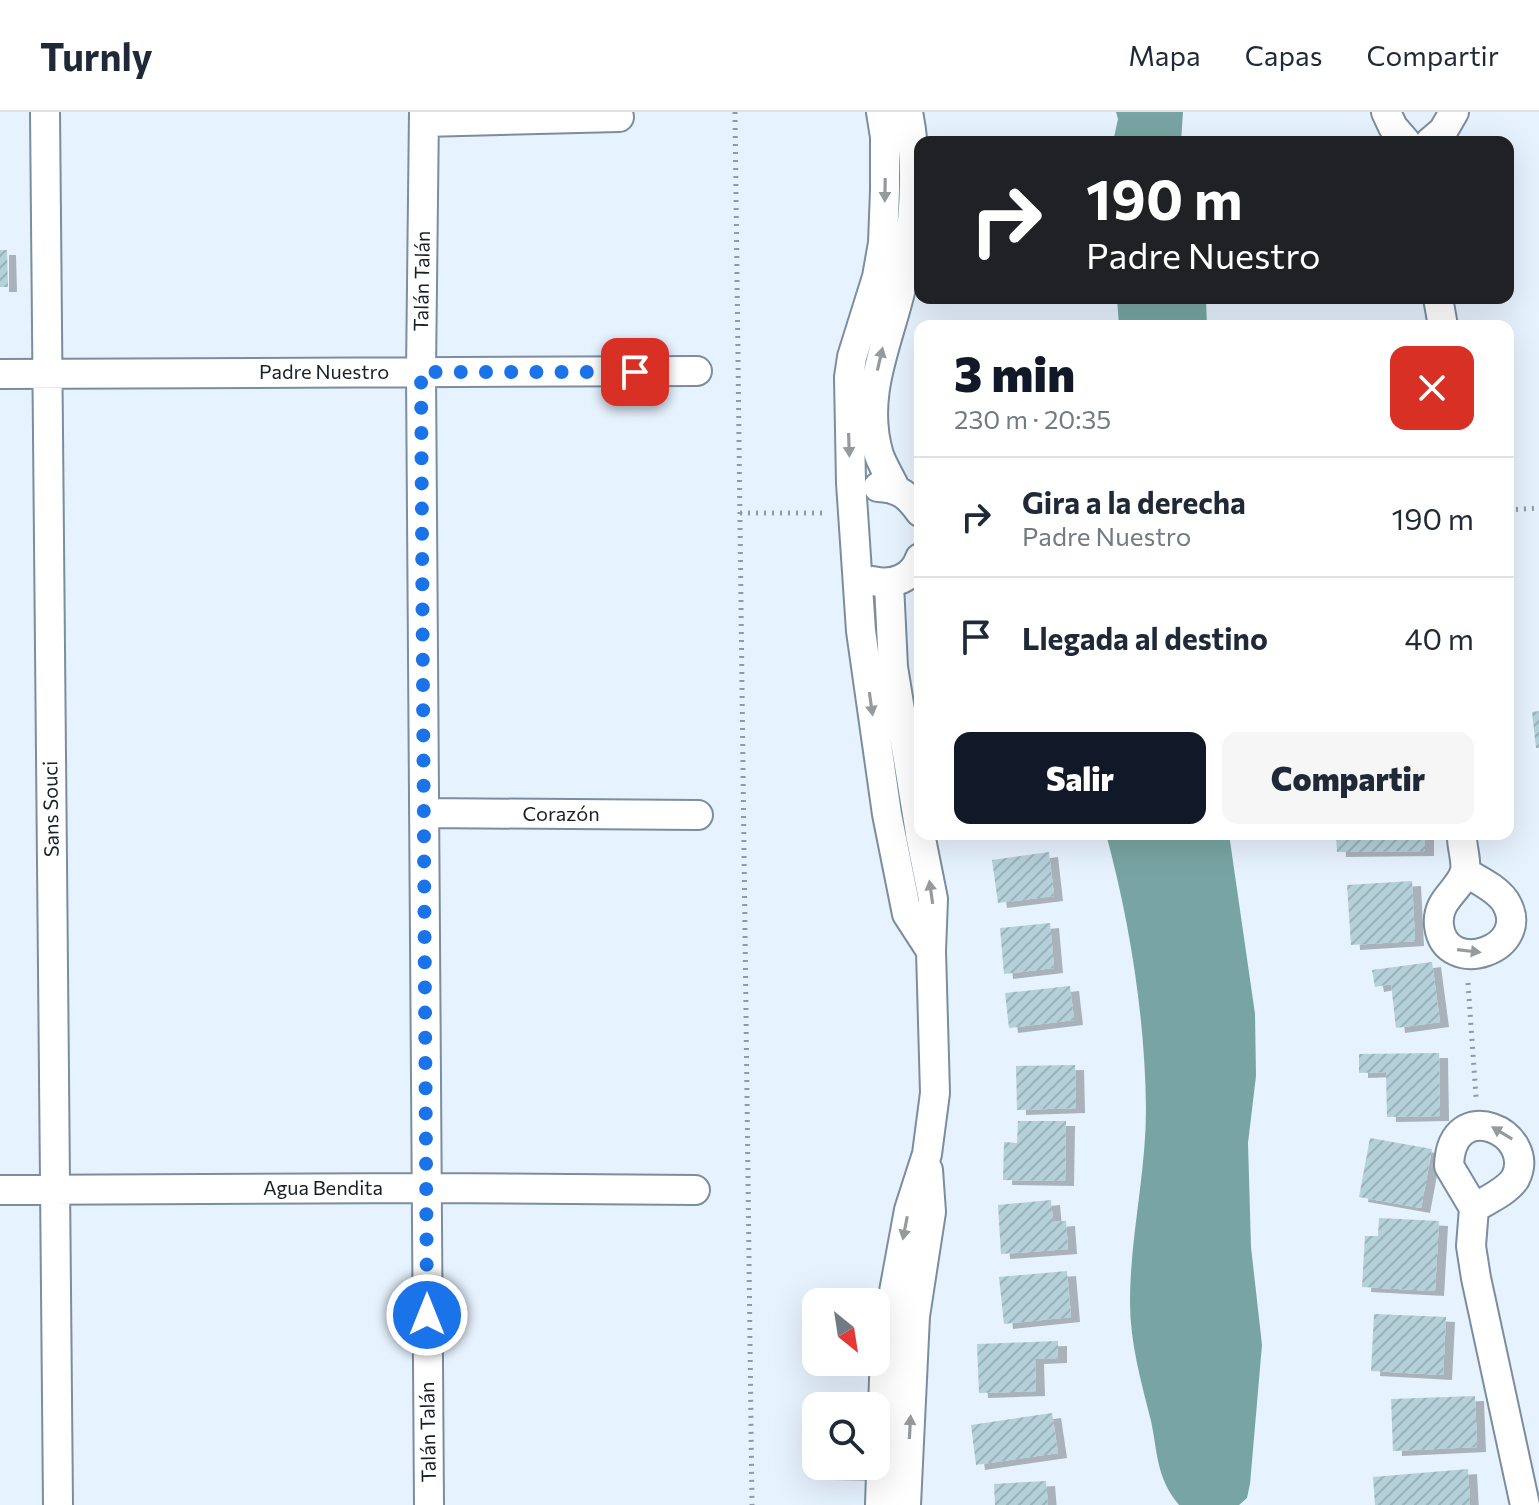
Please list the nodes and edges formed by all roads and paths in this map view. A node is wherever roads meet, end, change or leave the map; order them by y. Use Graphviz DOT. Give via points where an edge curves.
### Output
graph roads {
  1 [pos="45,112"];
  2 [pos="735,112"];
  3 [pos="881,112"];
  4 [pos="908,112"];
  5 [pos="1386,112"];
  6 [pos="1454,112"];
  7 [pos="424,117"];
  8 [pos="619,117"];
  9 [pos="1401,136"];
  10 [pos="1437,136"];
  11 [pos="697,371"];
  12 [pos="421,372"];
  13 [pos="47,373"];
  14 [pos="0,374"];
  15 [pos="911,499"];
  16 [pos="1539,508"];
  17 [pos="853,510"];
  18 [pos="1514,510"];
  19 [pos="740,513"];
  20 [pos="914,567"];
  21 [pos="857,568"];
  22 [pos="889,584"];
  23 [pos="914,797"];
  24 [pos="424,813"];
  25 [pos="698,815"];
  26 [pos="921,840"];
  27 [pos="1462,840"];
  28 [pos="1465,872"];
  29 [pos="931,951"];
  30 [pos="1466,954"];
  31 [pos="1477,1126"];
  32 [pos="927,1154"];
  33 [pos="426,1188"];
  34 [pos="0,1190"];
  35 [pos="54,1190"];
  36 [pos="695,1190"];
  37 [pos="1474,1208"];
  38 [pos="1520,1497"];
  39 [pos="58,1505"];
  40 [pos="429,1505"];
  41 [pos="752,1505"];
  42 [pos="880,1505"];
  43 [pos="906,1505"];
  1 -- 13 [label="street, Sans Souci"];
  2 -- 19 [label="path"];
  3 -- 17 [label="street, one-way" via="883,243 852,357 847,401"];
  15 -- 4 [label="street, one-way" via="880,455 873,423 874,387 911,237"];
  5 -- 9 [label="street"];
  6 -- 10 [label="street"];
  7 -- 8 [label="street"];
  7 -- 12 [label="street, Talán Talán"];
  11 -- 12 [label="street, Padre Nuestro"];
  12 -- 13 [label="street, Padre Nuestro"];
  12 -- 24 [label="street, Talán Talán"];
  13 -- 14 [label="street, Padre Nuestro"];
  13 -- 35 [label="street, Sans Souci"];
  15 -- 17 [label="street" via="877,487 866,492"];
  16 -- 18 [label="path"];
  17 -- 19 [label="path"];
  17 -- 21 [label="street"];
  19 -- 41 [label="path"];
  20 -- 22 [label="street"];
  21 -- 22 [label="street" via="876,583"];
  21 -- 29 [label="street, one-way" via="887,814 907,914"];
  22 -- 23 [label="street" via="893,667"];
  24 -- 25 [label="street, Corazón"];
  24 -- 33 [label="street, Talán Talán"];
  29 -- 26 [label="street, one-way" via="933,899"];
  27 -- 28 [label="street"];
  28 -- 30 [label="street" via="1439,914 1439,926 1443,939"];
  30 -- 28 [label="street, one-way" via="1495,949 1510,925 1504,901"];
  29 -- 32 [label="street" via="935,1093"];
  30 -- 31 [label="path"];
  31 -- 37 [label="street" via="1462,1131 1449,1153 1449,1166"];
  37 -- 31 [label="street, one-way" via="1514,1180 1521,1155 1505,1132"];
  32 -- 42 [label="street, one-way" via="909,1210 893,1297"];
  43 -- 32 [label="street, one-way" via="915,1316 931,1212"];
  33 -- 35 [label="street, Agua Bendita"];
  33 -- 36 [label="street, Agua Bendita"];
  33 -- 40 [label="street, Talán Talán"];
  34 -- 35 [label="street, Agua Bendita"];
  35 -- 39 [label="street, Sans Souci"];
  37 -- 38 [label="street" via="1471,1246 1476,1278"];
}
